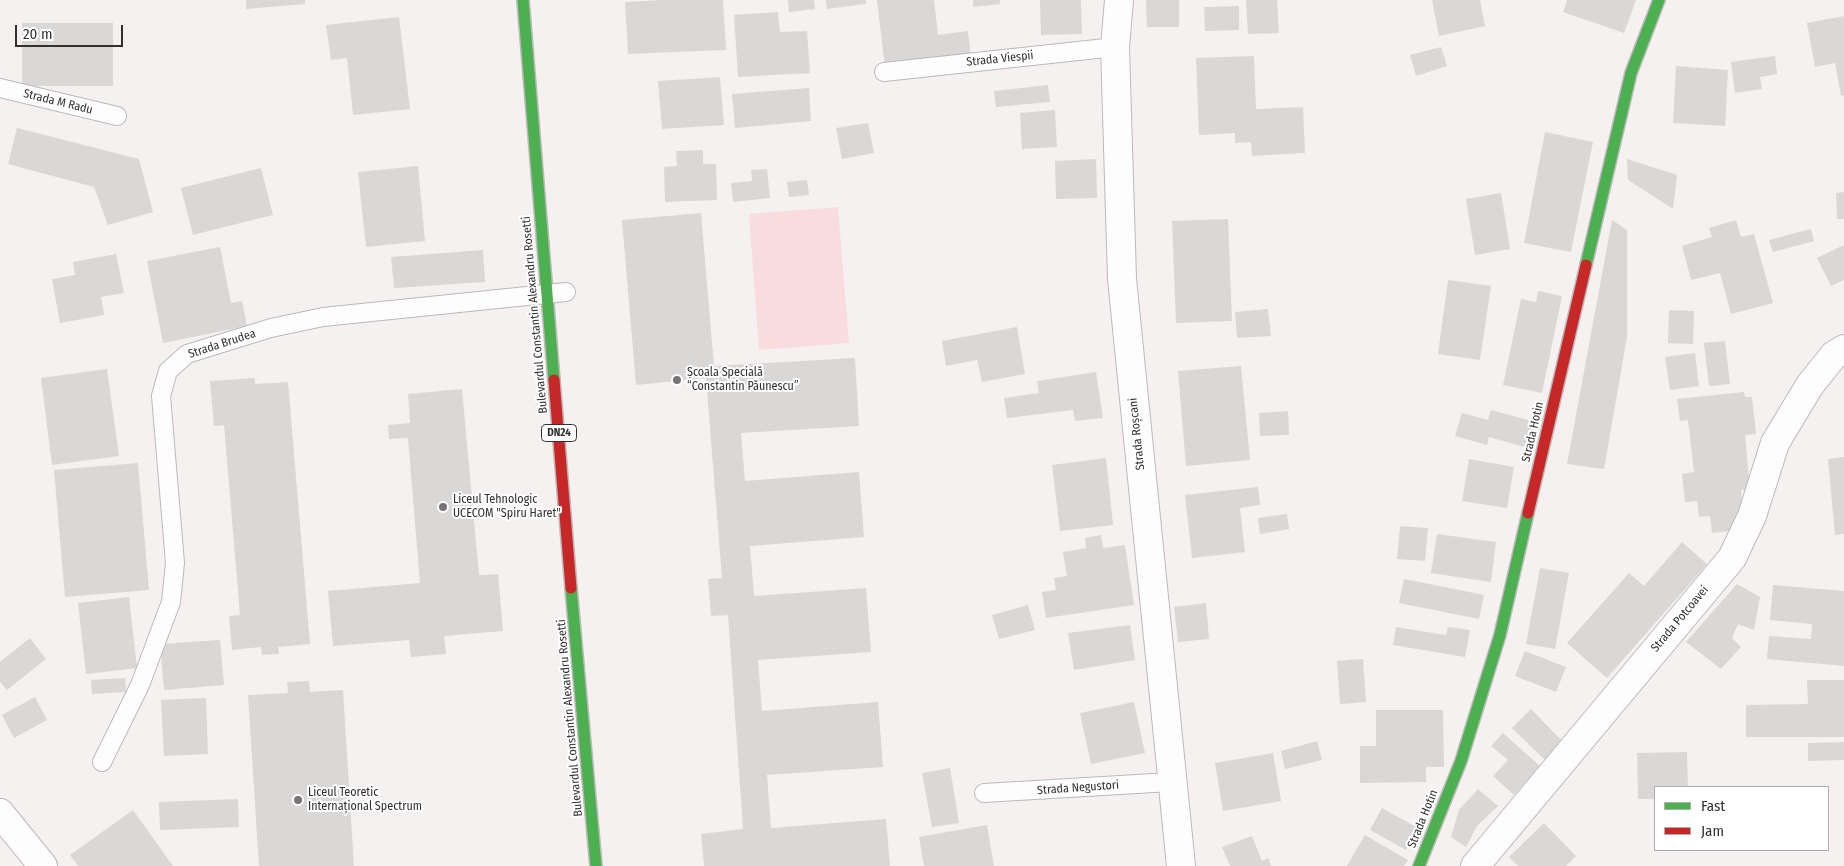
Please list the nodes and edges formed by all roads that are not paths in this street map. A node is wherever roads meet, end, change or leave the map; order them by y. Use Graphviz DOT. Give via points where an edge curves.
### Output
graph roads {
  1 [pos="523,0"];
  2 [pos="1118,0"];
  3 [pos="1659,0"];
  4 [pos="1115,47"];
  5 [pos="884,72"];
  6 [pos="0,88"];
  7 [pos="116,116"];
  8 [pos="566,293"];
  9 [pos="548,294"];
  10 [pos="1844,350"];
  11 [pos="102,762"];
  12 [pos="1171,782"];
  13 [pos="984,793"];
  14 [pos="0,813"];
  15 [pos="43,866"];
  16 [pos="596,866"];
  17 [pos="1180,866"];
  18 [pos="1419,866"];
  19 [pos="1475,866"];
  1 -- 9 [label="street, Bulevardul Constantin Alexandru Rosetti / DN24"];
  2 -- 4 [label="street, Strada Roșcani"];
  3 -- 18 [label="street, Strada Hotin" via="1631,73 1500,636 1461,761"];
  4 -- 5 [label="lane, Strada Viespii"];
  4 -- 12 [label="street, Strada Roșcani" via="1122,279"];
  6 -- 7 [label="lane, Strada M Radu"];
  8 -- 9 [label="lane, Strada Brudea"];
  9 -- 11 [label="lane, Strada Brudea" via="315,319 271,328 187,354 168,371 161,396 175,563 171,602 140,685"];
  9 -- 16 [label="street, Bulevardul Constantin Alexandru Rosetti / DN24"];
  10 -- 19 [label="street, Strada Potcoavei" via="1834,355 1810,385 1775,444 1752,516 1732,558"];
  12 -- 13 [label="lane, Strada Negustori"];
  12 -- 17 [label="street, Strada Roșcani"];
  14 -- 15 [label="street"];
}
